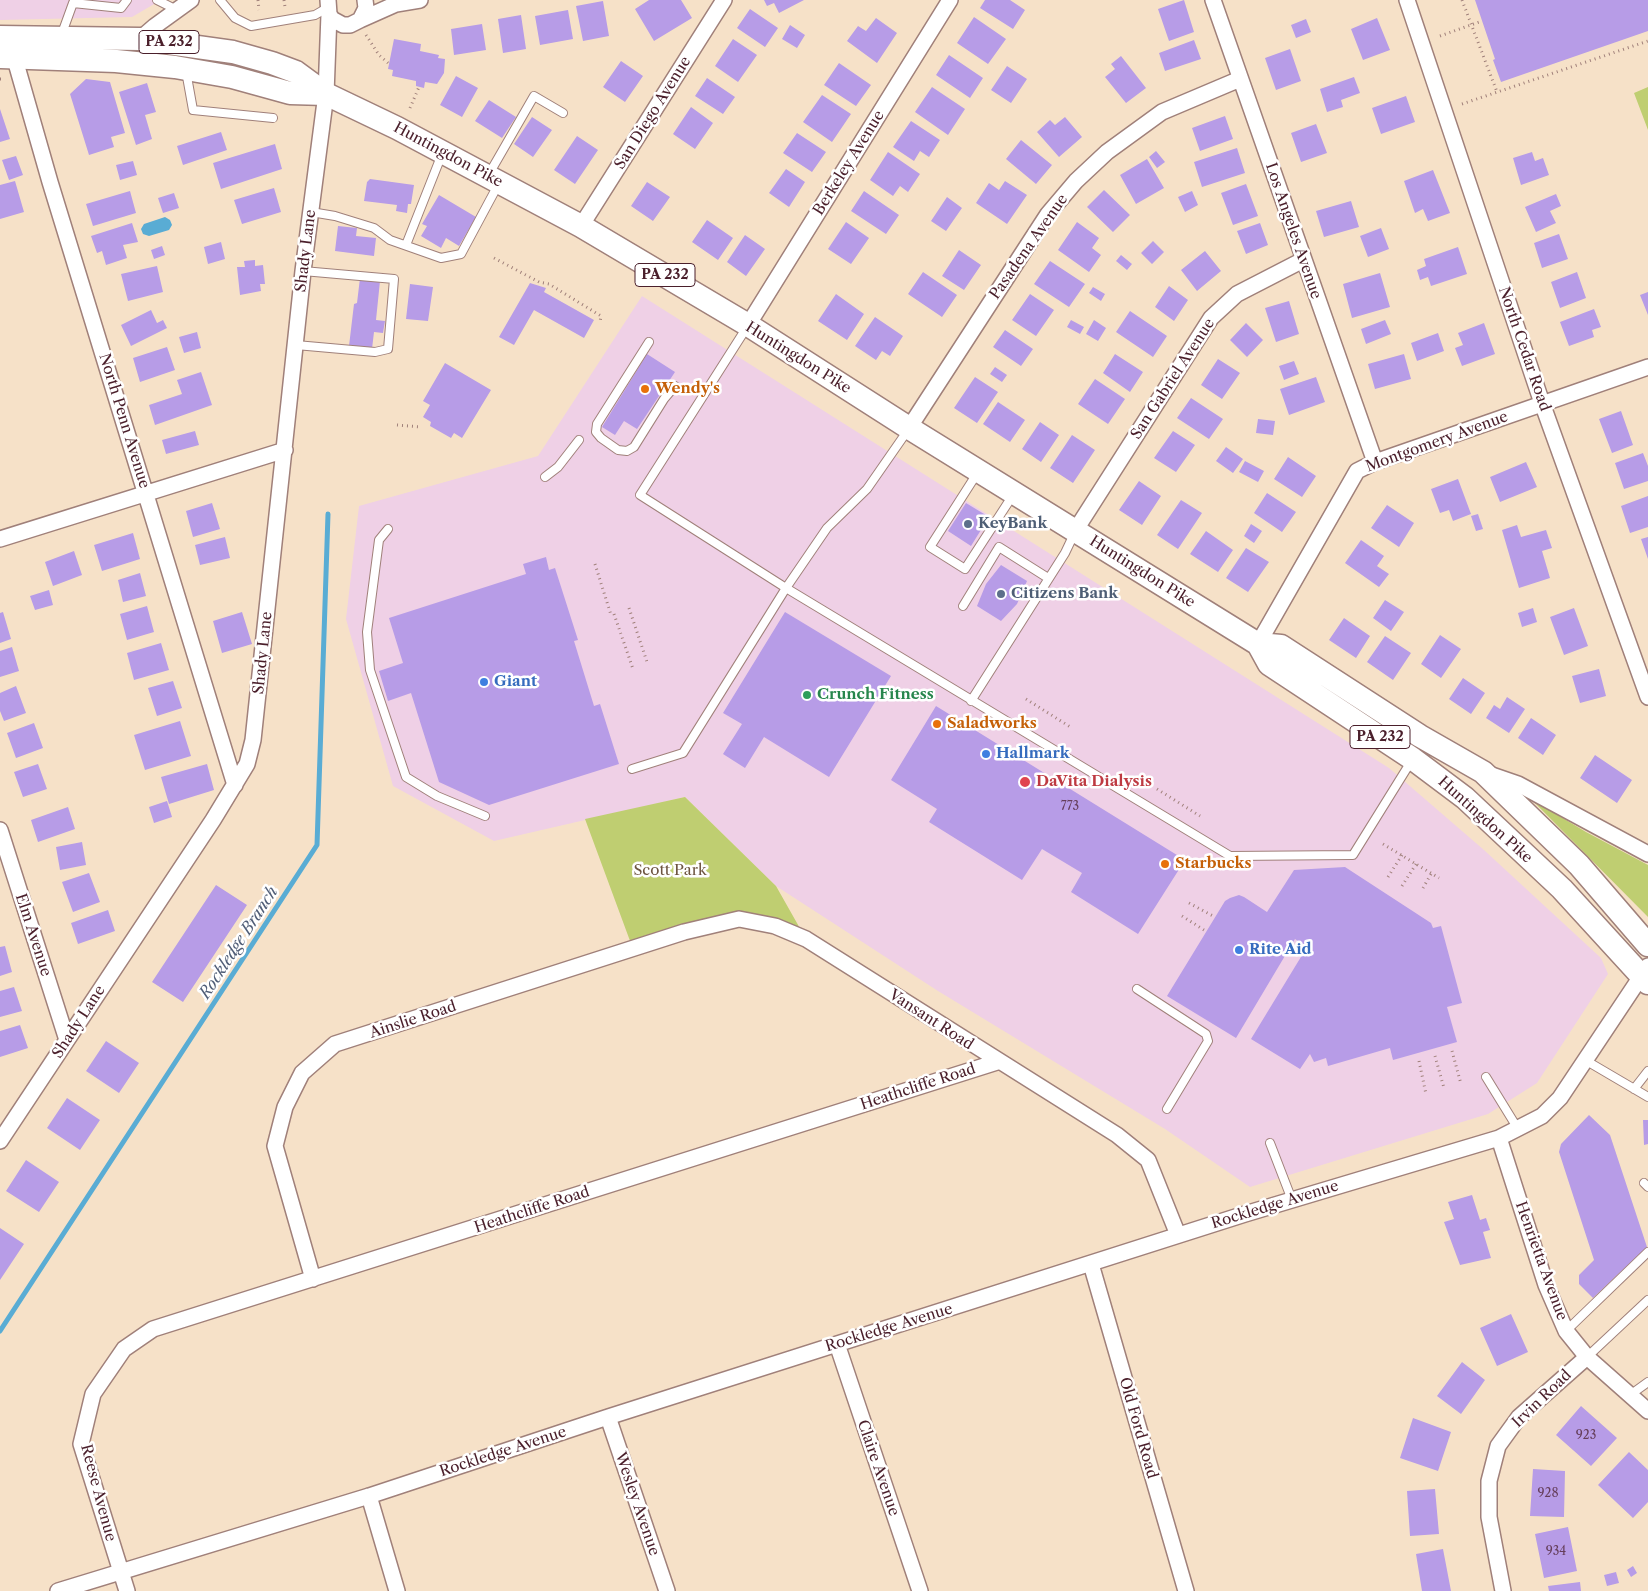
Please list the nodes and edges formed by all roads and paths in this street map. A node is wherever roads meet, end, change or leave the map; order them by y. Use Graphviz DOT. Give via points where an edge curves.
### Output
graph roads {
  1 [pos="127,0"];
  2 [pos="157,0"];
  3 [pos="191,0"];
  4 [pos="220,0"];
  5 [pos="258,0"];
  6 [pos="284,0"];
  7 [pos="366,0"];
  8 [pos="420,0"];
  9 [pos="724,0"];
  10 [pos="950,0"];
  11 [pos="1212,0"];
  12 [pos="1407,0"];
  13 [pos="1462,0"];
  14 [pos="390,2"];
  15 [pos="285,7"];
  16 [pos="328,8"];
  17 [pos="177,10"];
  18 [pos="260,10"];
  19 [pos="1482,21"];
  20 [pos="1472,25"];
  21 [pos="358,26"];
  22 [pos="1440,36"];
  23 [pos="0,37"];
  24 [pos="61,37"];
  25 [pos="140,39"];
  26 [pos="1648,41"];
  27 [pos="328,55"];
  28 [pos="7,57"];
  29 [pos="388,63"];
  30 [pos="185,69"];
  31 [pos="1240,79"];
  32 [pos="419,87"];
  33 [pos="1497,92"];
  34 [pos="326,94"];
  35 [pos="1462,104"];
  36 [pos="410,108"];
  37 [pos="563,113"];
  38 [pos="273,118"];
  39 [pos="443,152"];
  40 [pos="494,179"];
  41 [pos="311,212"];
  42 [pos="581,226"];
  43 [pos="406,245"];
  44 [pos="494,258"];
  45 [pos="1303,260"];
  46 [pos="303,270"];
  47 [pos="600,322"];
  48 [pos="748,325"];
  49 [pos="649,342"];
  50 [pos="296,345"];
  51 [pos="1648,367"];
  52 [pos="675,386"];
  53 [pos="1542,403"];
  54 [pos="397,425"];
  55 [pos="421,427"];
  56 [pos="909,428"];
  57 [pos="579,440"];
  58 [pos="284,450"];
  59 [pos="1375,462"];
  60 [pos="979,470"];
  61 [pos="545,477"];
  62 [pos="1014,493"];
  63 [pos="147,494"];
  64 [pos="388,529"];
  65 [pos="1075,532"];
  66 [pos="0,539"];
  67 [pos="595,564"];
  68 [pos="1048,578"];
  69 [pos="786,588"];
  70 [pos="962,606"];
  71 [pos="629,608"];
  72 [pos="1258,644"];
  73 [pos="648,665"];
  74 [pos="633,669"];
  75 [pos="1648,696"];
  76 [pos="1026,700"];
  77 [pos="971,701"];
  78 [pos="1072,728"];
  79 [pos="1413,758"];
  80 [pos="632,769"];
  81 [pos="1483,772"];
  82 [pos="235,785"];
  83 [pos="1157,789"];
  84 [pos="485,816"];
  85 [pos="1200,816"];
  86 [pos="0,830"];
  87 [pos="1382,844"];
  88 [pos="1648,854"];
  89 [pos="1402,855"];
  90 [pos="1416,864"];
  91 [pos="1432,874"];
  92 [pos="1388,877"];
  93 [pos="1439,878"];
  94 [pos="1402,886"];
  95 [pos="1423,888"];
  96 [pos="1190,903"];
  97 [pos="1182,916"];
  98 [pos="1213,916"];
  99 [pos="739,919"];
  100 [pos="1204,930"];
  101 [pos="1648,945"];
  102 [pos="1646,975"];
  103 [pos="1137,989"];
  104 [pos="67,1040"];
  105 [pos="1452,1050"];
  106 [pos="1435,1056"];
  107 [pos="1585,1060"];
  108 [pos="1419,1061"];
  109 [pos="997,1062"];
  110 [pos="1648,1071"];
  111 [pos="1486,1077"];
  112 [pos="1461,1084"];
  113 [pos="1444,1088"];
  114 [pos="1634,1089"];
  115 [pos="1426,1094"];
  116 [pos="1648,1097"];
  117 [pos="1167,1109"];
  118 [pos="1518,1129"];
  119 [pos="1499,1138"];
  120 [pos="0,1141"];
  121 [pos="1270,1143"];
  122 [pos="1292,1200"];
  123 [pos="1178,1235"];
  124 [pos="1648,1252"];
  125 [pos="1091,1264"];
  126 [pos="313,1279"];
  127 [pos="1648,1300"];
  128 [pos="1566,1331"];
  129 [pos="837,1344"];
  130 [pos="1587,1356"];
  131 [pos="1648,1382"];
  132 [pos="93,1394"];
  133 [pos="1630,1395"];
  134 [pos="1648,1411"];
  135 [pos="608,1417"];
  136 [pos="369,1496"];
  137 [pos="120,1571"];
  138 [pos="58,1591"];
  139 [pos="127,1591"];
  140 [pos="397,1591"];
  141 [pos="667,1591"];
  142 [pos="920,1591"];
  143 [pos="1186,1591"];
  144 [pos="1502,1591"];
  1 -- 24 [label="lane" via="121,8 72,3"];
  2 -- 17 [label="lane"];
  3 -- 17 [label="street"];
  4 -- 16 [label="lane" via="235,18 251,26 315,15"];
  5 -- 18 [label="path"];
  6 -- 15 [label="path"];
  7 -- 21 [label="street"];
  8 -- 14 [label="street"];
  9 -- 42 [label="street, San Diego Avenue"];
  10 -- 48 [label="street, Berkeley Avenue"];
  11 -- 31 [label="street, Los Angeles Avenue"];
  12 -- 53 [label="street, North Cedar Road"];
  13 -- 20 [label="path"];
  14 -- 21 [label="street"];
  16 -- 21 [label="street" via="337,23"];
  16 -- 27 [label="street, Shady Lane"];
  17 -- 25 [label="street"];
  19 -- 20 [label="path"];
  20 -- 22 [label="path"];
  20 -- 33 [label="path"];
  21 -- 27 [label="street"];
  21 -- 29 [label="path"];
  23 -- 24 [label="main road, Huntingdon Pike / PA 232"];
  24 -- 25 [label="main road, Huntingdon Pike / PA 232"];
  25 -- 34 [label="main road, Huntingdon Pike / PA 232" via="233,52 272,63 296,72"];
  26 -- 33 [label="path"];
  27 -- 34 [label="street, Shady Lane"];
  28 -- 30 [label="main road, Huntingdon Pike / PA 232" via="116,61"];
  28 -- 63 [label="street, North Penn Avenue" via="50,182"];
  30 -- 34 [label="main road, Huntingdon Pike / PA 232" via="232,77 290,93"];
  30 -- 38 [label="lane" via="193,110"];
  31 -- 45 [label="street, Los Angeles Avenue"];
  31 -- 56 [label="street, Pasadena Avenue" via="1162,112 1107,152 1076,181 1048,214"];
  32 -- 36 [label="path"];
  33 -- 35 [label="path"];
  34 -- 39 [label="main road, Huntingdon Pike / PA 232"];
  34 -- 41 [label="street, Shady Lane"];
  37 -- 40 [label="lane" via="534,96"];
  39 -- 40 [label="main road, Huntingdon Pike / PA 232"];
  39 -- 43 [label="lane"];
  40 -- 42 [label="main road, Huntingdon Pike / PA 232"];
  40 -- 43 [label="lane" via="460,254 441,258"];
  41 -- 43 [label="lane" via="374,228 390,240"];
  41 -- 46 [label="street, Shady Lane"];
  42 -- 48 [label="main road, Huntingdon Pike / PA 232"];
  44 -- 47 [label="path" via="549,284 601,316"];
  45 -- 59 [label="street, Los Angeles Avenue"];
  45 -- 65 [label="street, San Gabriel Avenue" via="1237,294 1211,318"];
  46 -- 50 [label="street, Shady Lane"];
  46 -- 50 [label="lane" via="394,279 388,349 375,352"];
  48 -- 56 [label="main road, Huntingdon Pike / PA 232"];
  48 -- 69 [label="lane" via="640,495"];
  49 -- 52 [label="lane" via="596,424 596,432 618,450 634,447"];
  50 -- 58 [label="street, Shady Lane"];
  51 -- 53 [label="street, Montgomery Avenue"];
  53 -- 59 [label="street, Montgomery Avenue"];
  53 -- 75 [label="street, North Cedar Road"];
  54 -- 55 [label="path"];
  56 -- 60 [label="main road, Huntingdon Pike / PA 232"];
  56 -- 69 [label="lane" via="867,489 827,528"];
  57 -- 61 [label="lane" via="558,467"];
  58 -- 63 [label="street"];
  58 -- 82 [label="street, Shady Lane" via="253,740 247,764"];
  59 -- 72 [label="street, Montgomery Avenue" via="1357,471"];
  60 -- 62 [label="main road, Huntingdon Pike / PA 232"];
  60 -- 62 [label="lane" via="930,547 965,569"];
  62 -- 65 [label="main road, Huntingdon Pike / PA 232"];
  63 -- 66 [label="street"];
  63 -- 82 [label="street, North Penn Avenue"];
  64 -- 84 [label="lane" via="379,540 366,632 370,670 406,777 437,796"];
  65 -- 68 [label="lane"];
  65 -- 72 [label="main road, Huntingdon Pike / PA 232"];
  67 -- 74 [label="path"];
  68 -- 70 [label="lane" via="999,547"];
  68 -- 77 [label="lane"];
  69 -- 77 [label="lane"];
  69 -- 80 [label="lane" via="683,753"];
  71 -- 73 [label="path"];
  72 -- 79 [label="main road, Huntingdon Pike / PA 232" via="1269,664"];
  72 -- 81 [label="main road, Huntingdon Pike / PA 232" via="1281,646 1420,736"];
  76 -- 78 [label="path"];
  77 -- 79 [label="lane" via="1230,856 1353,855"];
  79 -- 102 [label="main road, Huntingdon Pike / PA 232" via="1465,798 1562,889"];
  81 -- 88 [label="street" via="1518,784"];
  81 -- 101 [label="main road, Huntingdon Pike / PA 232" via="1579,865"];
  82 -- 104 [label="street, Shady Lane"];
  83 -- 85 [label="path"];
  86 -- 104 [label="street, Elm Avenue"];
  87 -- 89 [label="path"];
  89 -- 90 [label="path"];
  89 -- 92 [label="path"];
  90 -- 91 [label="path"];
  90 -- 94 [label="path"];
  91 -- 93 [label="path"];
  91 -- 95 [label="path"];
  96 -- 98 [label="path"];
  97 -- 100 [label="path"];
  99 -- 109 [label="street, Vansant Road" via="775,926 806,939"];
  99 -- 126 [label="street, Ainslie Road" via="684,932 335,1044 302,1073 285,1106 275,1146"];
  102 -- 107 [label="street, Rockledge Avenue"];
  103 -- 117 [label="lane" via="1206,1034 1208,1041"];
  104 -- 120 [label="street, Shady Lane"];
  105 -- 112 [label="path"];
  106 -- 113 [label="path"];
  107 -- 114 [label="lane"];
  107 -- 118 [label="street, Rockledge Avenue" via="1551,1107"];
  108 -- 115 [label="path"];
  109 -- 123 [label="street, Vansant Road" via="1117,1136 1148,1160"];
  109 -- 126 [label="street, Heathcliffe Road"];
  110 -- 114 [label="lane"];
  111 -- 118 [label="lane"];
  114 -- 116 [label="lane"];
  118 -- 119 [label="street, Rockledge Avenue"];
  119 -- 122 [label="street, Rockledge Avenue"];
  119 -- 128 [label="street, Henrietta Avenue" via="1546,1285"];
  121 -- 122 [label="lane"];
  122 -- 123 [label="street, Rockledge Avenue"];
  123 -- 125 [label="street, Rockledge Avenue"];
  124 -- 128 [label="lane"];
  125 -- 129 [label="street, Rockledge Avenue"];
  125 -- 143 [label="street, Old Ford Road"];
  126 -- 132 [label="street, Heathcliffe Road" via="153,1329 124,1350"];
  127 -- 130 [label="lane"];
  128 -- 130 [label="street, Henrietta Avenue"];
  129 -- 135 [label="street, Rockledge Avenue"];
  129 -- 142 [label="street, Claire Avenue"];
  130 -- 133 [label="street, Henrietta Avenue"];
  130 -- 144 [label="street, Irvin Road" via="1519,1417 1498,1446 1489,1481 1489,1518"];
  131 -- 133 [label="lane"];
  132 -- 137 [label="street, Reese Avenue" via="82,1444"];
  133 -- 134 [label="street, Henrietta Avenue"];
  135 -- 136 [label="street, Rockledge Avenue"];
  135 -- 141 [label="street, Wesley Avenue"];
  136 -- 137 [label="street, Rockledge Avenue"];
  136 -- 140 [label="street"];
  137 -- 138 [label="street, Rockledge Avenue"];
  137 -- 139 [label="street, Reese Avenue"];
}
